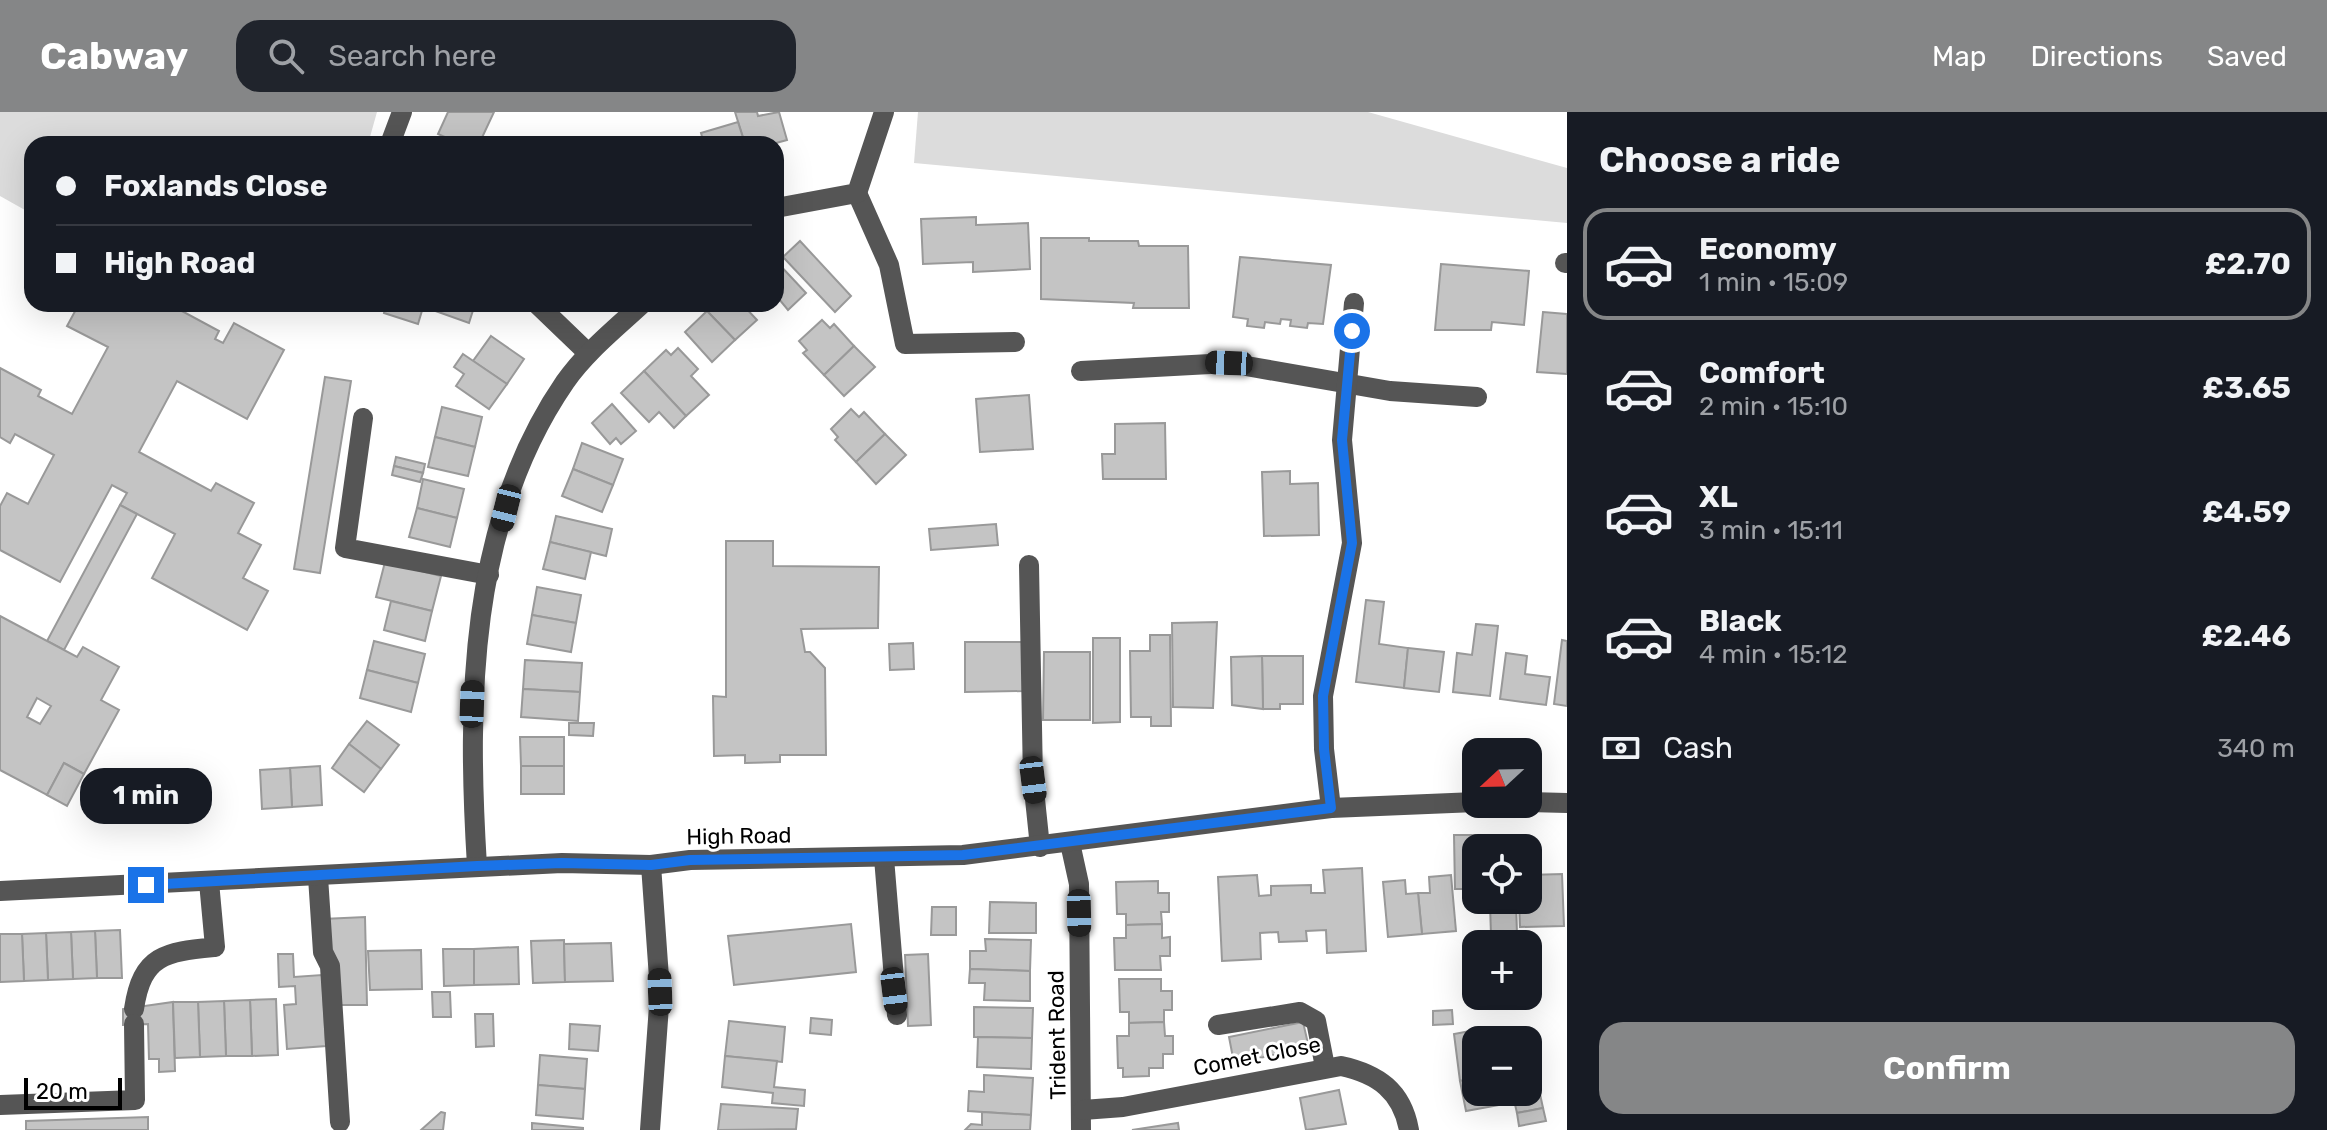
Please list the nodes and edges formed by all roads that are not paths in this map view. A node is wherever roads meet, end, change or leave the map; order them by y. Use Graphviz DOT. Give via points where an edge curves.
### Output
graph roads {
  1 [pos="402,112"];
  2 [pos="884,112"];
  3 [pos="393,136"];
  4 [pos="857,193"];
  5 [pos="784,207"];
  6 [pos="1354,303"];
  7 [pos="545,312"];
  8 [pos="633,312"];
  9 [pos="1015,342"];
  10 [pos="588,353"];
  11 [pos="1081,371"];
  12 [pos="1347,385"];
  13 [pos="1477,397"];
  14 [pos="363,418"];
  15 [pos="1029,565"];
  16 [pos="489,575"];
  17 [pos="1542,802"];
  18 [pos="1462,803"];
  19 [pos="1567,803"];
  20 [pos="1331,808"];
  21 [pos="1070,843"];
  22 [pos="1040,847"];
  23 [pos="884,858"];
  24 [pos="651,865"];
  25 [pos="477,866"];
  26 [pos="318,877"];
  27 [pos="209,882"];
  28 [pos="0,891"];
  29 [pos="897,1015"];
  30 [pos="1218,1025"];
  31 [pos="1325,1067"];
  32 [pos="0,1105"];
  33 [pos="1082,1120"];
  34 [pos="340,1122"];
  35 [pos="650,1130"];
  36 [pos="1409,1130"];
  1 -- 3 [label="street"];
  2 -- 4 [label="street"];
  4 -- 5 [label="street"];
  4 -- 9 [label="street" via="889,265 905,344"];
  6 -- 12 [label="street"];
  7 -- 10 [label="street"];
  8 -- 10 [label="street"];
  10 -- 16 [label="street" via="549,408 523,458"];
  11 -- 12 [label="street" via="1229,363"];
  12 -- 13 [label="street"];
  12 -- 20 [label="street" via="1342,440 1352,543 1323,706"];
  14 -- 16 [label="street" via="345,548"];
  15 -- 22 [label="street" via="1033,780"];
  16 -- 25 [label="street" via="478,628 470,752"];
  17 -- 19 [label="street"];
  18 -- 20 [label="street, High Road"];
  20 -- 21 [label="street, High Road"];
  21 -- 22 [label="street, High Road"];
  21 -- 33 [label="street, Trident Road" via="1079,884"];
  22 -- 23 [label="street, High Road"];
  23 -- 24 [label="street, High Road"];
  23 -- 29 [label="street"];
  24 -- 25 [label="street, High Road"];
  24 -- 35 [label="street" via="660,992"];
  25 -- 26 [label="street, High Road"];
  26 -- 27 [label="street, High Road"];
  26 -- 34 [label="street"];
  27 -- 28 [label="street, High Road"];
  27 -- 32 [label="street" via="215,947 175,951 157,959 140,980 134,1017 135,1100"];
  30 -- 31 [label="street" via="1300,1012 1316,1021"];
  31 -- 33 [label="street, Comet Close"];
  31 -- 36 [label="street, Comet Close" via="1359,1070 1388,1086 1401,1103"];
}
